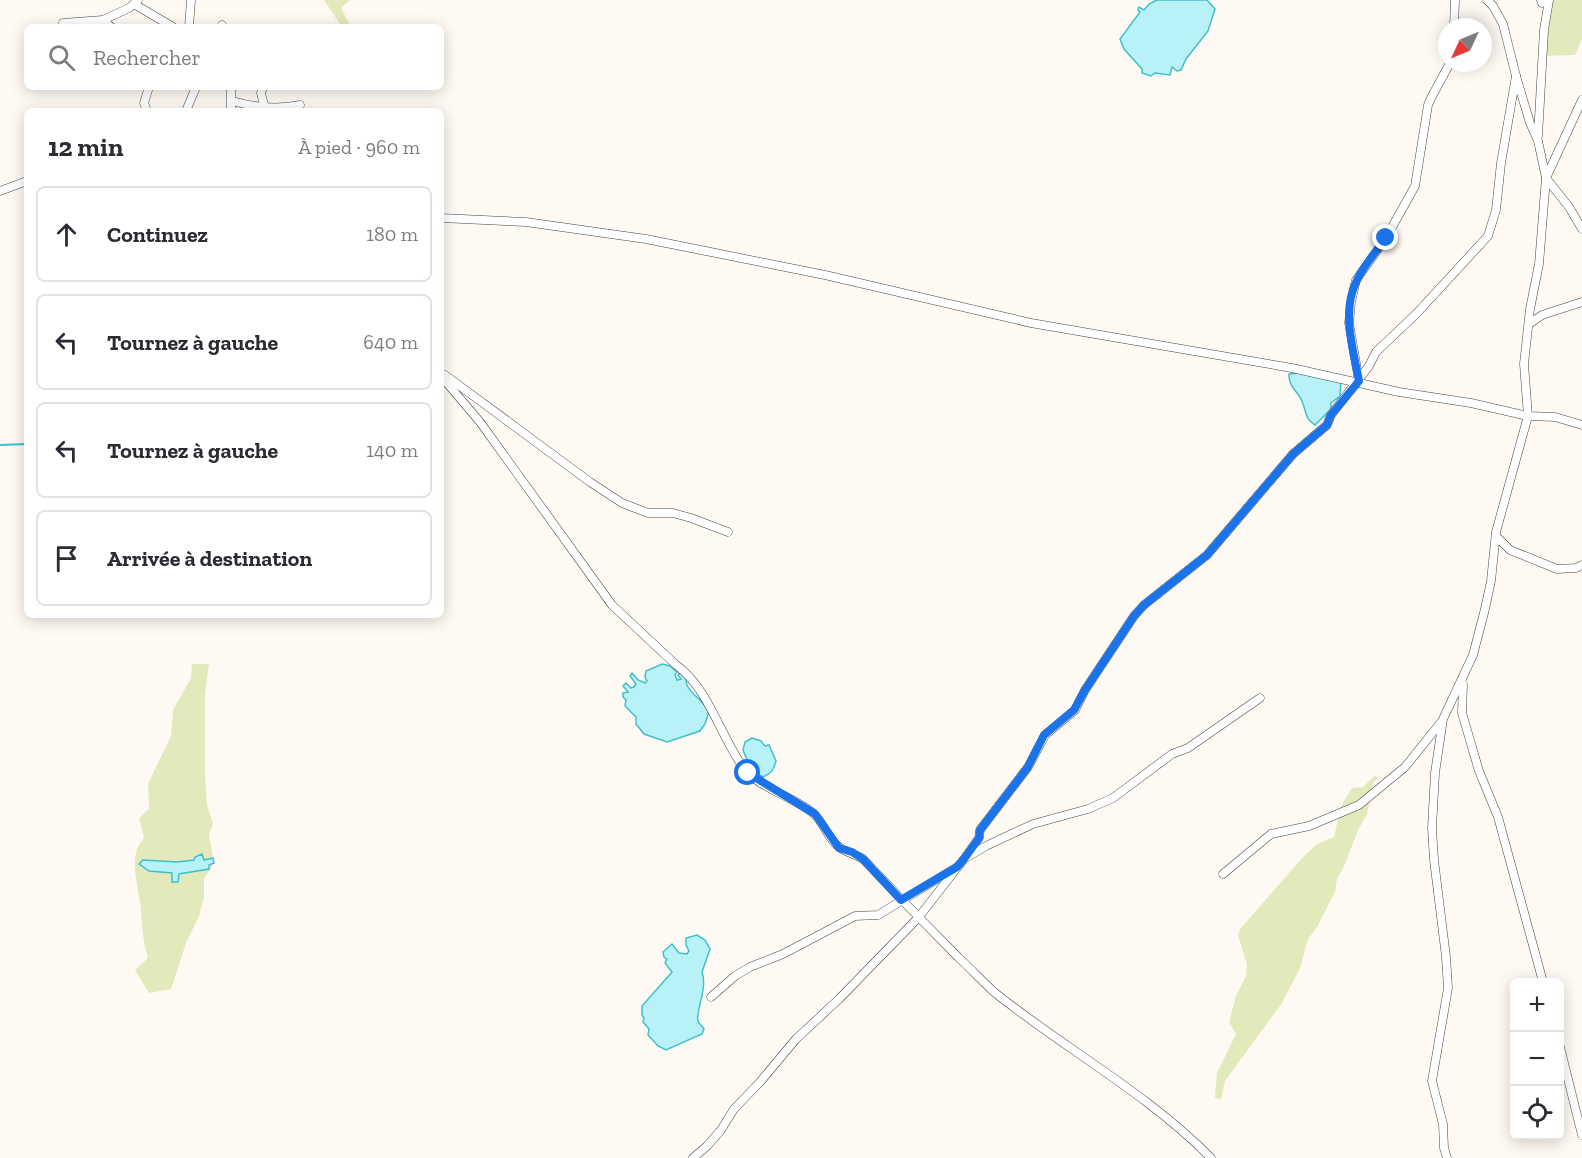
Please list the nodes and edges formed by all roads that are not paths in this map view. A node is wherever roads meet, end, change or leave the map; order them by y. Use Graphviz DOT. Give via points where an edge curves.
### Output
graph roads {
  1 [pos="191,0"];
  2 [pos="1455,0"];
  3 [pos="1487,0"];
  4 [pos="1544,1"];
  5 [pos="136,2"];
  6 [pos="1454,18"];
  7 [pos="103,20"];
  8 [pos="63,23"];
  9 [pos="108,24"];
  10 [pos="169,24"];
  11 [pos="189,24"];
  12 [pos="1445,72"];
  13 [pos="1516,76"];
  14 [pos="148,90"];
  15 [pos="195,90"];
  16 [pos="231,90"];
  17 [pos="262,90"];
  18 [pos="1582,100"];
  19 [pos="232,101"];
  20 [pos="264,105"];
  21 [pos="300,105"];
  22 [pos="146,108"];
  23 [pos="187,108"];
  24 [pos="231,108"];
  25 [pos="248,108"];
  26 [pos="1538,141"];
  27 [pos="1546,178"];
  28 [pos="24,182"];
  29 [pos="0,191"];
  30 [pos="444,218"];
  31 [pos="1582,229"];
  32 [pos="1582,302"];
  33 [pos="1529,324"];
  34 [pos="444,376"];
  35 [pos="444,378"];
  36 [pos="1359,381"];
  37 [pos="1528,416"];
  38 [pos="1582,425"];
  39 [pos="728,532"];
  40 [pos="1496,536"];
  41 [pos="1582,565"];
  42 [pos="1464,677"];
  43 [pos="1260,698"];
  44 [pos="1443,719"];
  45 [pos="971,829"];
  46 [pos="979,838"];
  47 [pos="964,859"];
  48 [pos="957,867"];
  49 [pos="1223,873"];
  50 [pos="901,900"];
  51 [pos="918,918"];
  52 [pos="1542,978"];
  53 [pos="711,997"];
  54 [pos="1564,1063"];
  55 [pos="1582,1134"];
  56 [pos="693,1158"];
  57 [pos="1211,1158"];
  58 [pos="1447,1158"];
  1 -- 11 [label="street"];
  2 -- 6 [label="street"];
  3 -- 13 [label="street" via="1503,24"];
  4 -- 26 [label="street"];
  5 -- 7 [label="street"];
  5 -- 10 [label="street"];
  7 -- 8 [label="street"];
  7 -- 9 [label="street"];
  12 -- 36 [label="street" via="1428,105 1415,186 1386,238 1356,280 1349,323"];
  13 -- 26 [label="street"];
  13 -- 36 [label="street" via="1496,210 1488,236 1377,352"];
  14 -- 22 [label="street"];
  15 -- 23 [label="street"];
  16 -- 19 [label="street"];
  17 -- 20 [label="street"];
  18 -- 27 [label="street"];
  19 -- 24 [label="street"];
  19 -- 25 [label="street"];
  20 -- 21 [label="street"];
  20 -- 25 [label="street"];
  26 -- 27 [label="street"];
  27 -- 31 [label="street"];
  27 -- 33 [label="street"];
  28 -- 29 [label="street"];
  30 -- 36 [label="street" via="526,222 646,239 1031,323"];
  32 -- 33 [label="street" via="1542,315"];
  33 -- 37 [label="street" via="1524,364"];
  34 -- 39 [label="street" via="622,504 648,513 682,516"];
  35 -- 50 [label="street" via="612,605 686,671 748,773 815,814 839,848 863,859"];
  36 -- 37 [label="street"];
  36 -- 46 [label="street" via="1327,425 1293,454 1207,555 1134,616 1074,710 1044,735 1028,767 980,830"];
  37 -- 38 [label="street" via="1555,417"];
  37 -- 40 [label="street"];
  40 -- 41 [label="street" via="1510,550 1557,569"];
  40 -- 42 [label="street" via="1485,609"];
  42 -- 44 [label="street"];
  42 -- 52 [label="street" via="1462,713 1497,816"];
  43 -- 47 [label="street" via="1188,748 1172,754 1113,798 1033,824"];
  44 -- 49 [label="street" via="1405,767 1359,806 1309,826 1271,834"];
  44 -- 58 [label="street" via="1432,828 1448,988 1432,1081"];
  45 -- 46 [label="street"];
  46 -- 47 [label="street"];
  47 -- 48 [label="street"];
  48 -- 50 [label="street"];
  48 -- 51 [label="street"];
  50 -- 51 [label="street"];
  50 -- 53 [label="street" via="878,915 855,916 750,967"];
  51 -- 56 [label="street" via="796,1039"];
  51 -- 57 [label="street" via="993,990 1129,1088"];
  54 -- 55 [label="street"];
}
